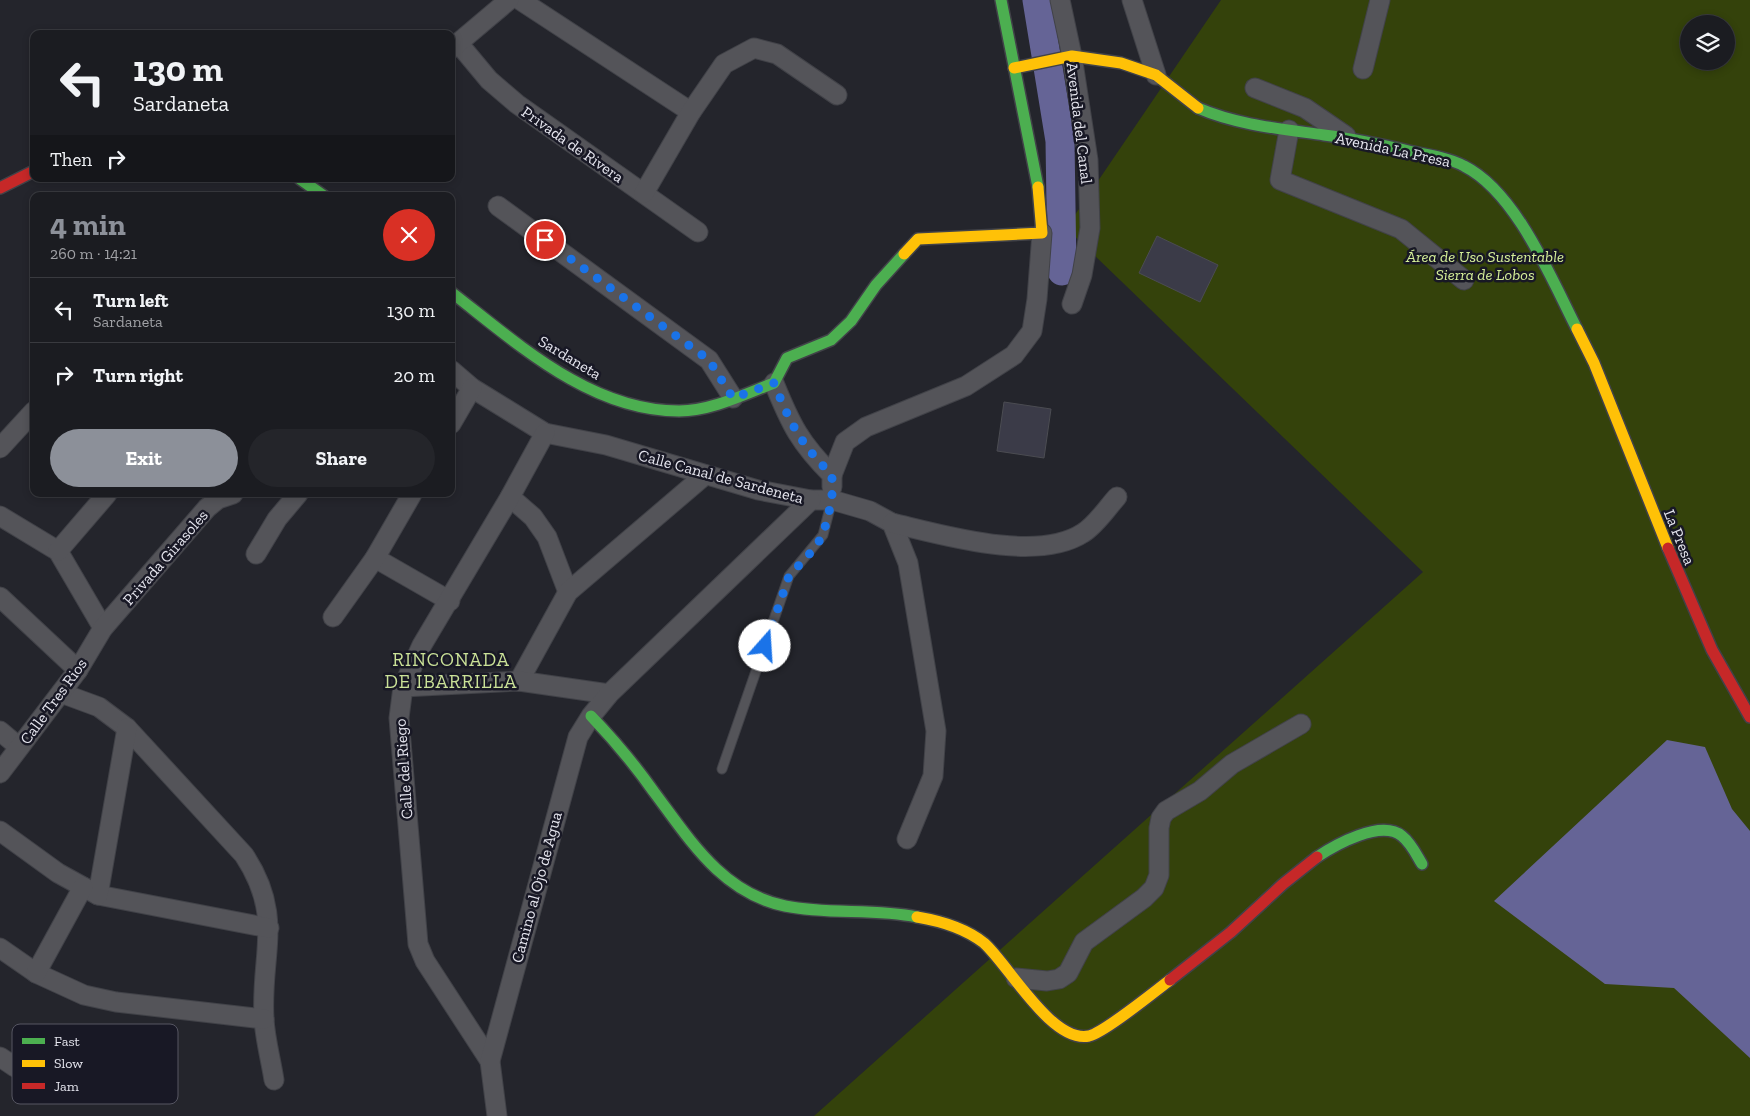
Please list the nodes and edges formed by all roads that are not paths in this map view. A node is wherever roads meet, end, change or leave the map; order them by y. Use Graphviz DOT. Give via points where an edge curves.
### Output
graph roads {
  1 [pos="509,0"];
  2 [pos="520,0"];
  3 [pos="1001,0"];
  4 [pos="1060,0"];
  5 [pos="1132,0"];
  6 [pos="1380,0"];
  7 [pos="455,46"];
  8 [pos="1066,57"];
  9 [pos="1014,68"];
  10 [pos="1362,69"];
  11 [pos="1156,75"];
  12 [pos="1255,88"];
  13 [pos="837,95"];
  14 [pos="691,112"];
  15 [pos="1290,130"];
  16 [pos="1350,138"];
  17 [pos="30,173"];
  18 [pos="304,182"];
  19 [pos="0,188"];
  20 [pos="318,192"];
  21 [pos="644,193"];
  22 [pos="498,206"];
  23 [pos="698,232"];
  24 [pos="1042,233"];
  25 [pos="1464,280"];
  26 [pos="455,295"];
  27 [pos="1072,304"];
  28 [pos="1594,363"];
  29 [pos="455,373"];
  30 [pos="774,383"];
  31 [pos="472,388"];
  32 [pos="733,398"];
  33 [pos="30,415"];
  34 [pos="455,417"];
  35 [pos="545,433"];
  36 [pos="0,448"];
  37 [pos="705,475"];
  38 [pos="832,475"];
  39 [pos="104,497"];
  40 [pos="224,497"];
  41 [pos="295,497"];
  42 [pos="410,497"];
  43 [pos="1117,497"];
  44 [pos="510,498"];
  45 [pos="810,500"];
  46 [pos="832,500"];
  47 [pos="0,516"];
  48 [pos="892,523"];
  49 [pos="58,551"];
  50 [pos="256,554"];
  51 [pos="376,558"];
  52 [pos="568,592"];
  53 [pos="0,597"];
  54 [pos="450,601"];
  55 [pos="333,617"];
  56 [pos="103,628"];
  57 [pos="78,670"];
  58 [pos="519,681"];
  59 [pos="403,687"];
  60 [pos="60,693"];
  61 [pos="609,694"];
  62 [pos="591,716"];
  63 [pos="1750,717"];
  64 [pos="1300,724"];
  65 [pos="127,728"];
  66 [pos="0,731"];
  67 [pos="19,747"];
  68 [pos="722,769"];
  69 [pos="0,773"];
  70 [pos="0,831"];
  71 [pos="907,839"];
  72 [pos="1422,864"];
  73 [pos="90,891"];
  74 [pos="269,928"];
  75 [pos="0,948"];
  76 [pos="36,973"];
  77 [pos="1016,978"];
  78 [pos="264,1019"];
  79 [pos="490,1061"];
  80 [pos="274,1080"];
  81 [pos="497,1116"];
  1 -- 7 [label="street"];
  2 -- 14 [label="street"];
  3 -- 9 [label="street"];
  4 -- 8 [label="street, Avenida del Canal"];
  5 -- 11 [label="street"];
  6 -- 10 [label="street"];
  7 -- 21 [label="street, Privada de Rivera" via="517,104"];
  8 -- 9 [label="street"];
  8 -- 11 [label="street, Avenida La Presa" via="1121,63"];
  8 -- 27 [label="street, Avenida del Canal" via="1088,160 1090,228 1082,275"];
  9 -- 24 [label="street" via="1040,198"];
  11 -- 15 [label="street, Avenida La Presa" via="1197,107 1215,115"];
  12 -- 16 [label="street" via="1305,108"];
  13 -- 14 [label="street" via="777,54 754,48 724,64"];
  14 -- 21 [label="street"];
  15 -- 16 [label="street, Avenida La Presa"];
  15 -- 25 [label="street" via="1280,180 1400,229"];
  16 -- 28 [label="street, Avenida La Presa" via="1446,159 1465,166 1495,190 1506,201 1542,260"];
  17 -- 19 [label="street"];
  18 -- 20 [label="street"];
  21 -- 23 [label="street, Privada de Rivera"];
  22 -- 32 [label="street" via="709,360"];
  24 -- 30 [label="street" via="918,239 876,285 851,321 831,340 786,358"];
  24 -- 38 [label="street" via="1032,331 1014,355 966,386 866,427 845,442"];
  26 -- 32 [label="street, Sardaneta" via="528,351 587,389 605,396 633,406 681,411"];
  28 -- 63 [label="street, La Presa" via="1677,572 1712,650"];
  29 -- 31 [label="street, Calle Canal de Sardeneta"];
  30 -- 32 [label="street, Sardaneta"];
  30 -- 38 [label="street" via="791,425 811,454"];
  31 -- 34 [label="street"];
  31 -- 35 [label="street, Calle Canal de Sardeneta"];
  33 -- 36 [label="street"];
  35 -- 37 [label="street, Calle Canal de Sardeneta" via="606,445"];
  35 -- 44 [label="street, Calle del Riego"];
  37 -- 45 [label="street, Calle Canal de Sardeneta"];
  37 -- 52 [label="street"];
  38 -- 46 [label="street"];
  39 -- 49 [label="street"];
  40 -- 56 [label="street, Privada Girasoles" via="207,508"];
  41 -- 50 [label="street" via="276,519"];
  42 -- 51 [label="street"];
  43 -- 48 [label="street, Calle Canal de Sardeneta" via="1084,533 1051,546 975,543"];
  44 -- 52 [label="street" via="533,517 547,537"];
  44 -- 54 [label="street, Calle del Riego"];
  45 -- 46 [label="street, Calle Canal de Sardeneta"];
  45 -- 61 [label="street, Camino al Ojo de Agua"];
  46 -- 48 [label="street, Calle Canal de Sardeneta" via="870,511"];
  46 -- 68 [label="lane" via="823,535 789,576"];
  47 -- 49 [label="street"];
  48 -- 71 [label="street" via="908,563 936,731 933,776"];
  49 -- 56 [label="street"];
  51 -- 54 [label="street"];
  51 -- 55 [label="street"];
  52 -- 58 [label="street"];
  53 -- 57 [label="street"];
  54 -- 59 [label="street, Calle del Riego" via="422,645"];
  56 -- 57 [label="street, Calle Tres Rios"];
  57 -- 60 [label="street, Calle Tres Rios"];
  58 -- 59 [label="street"];
  58 -- 61 [label="street"];
  59 -- 79 [label="street, Calle del Riego" via="398,718 399,743 418,944 428,967"];
  60 -- 65 [label="street" via="99,707"];
  60 -- 67 [label="street, Calle Tres Rios"];
  61 -- 62 [label="street, Camino al Ojo de Agua"];
  62 -- 77 [label="street" via="621,747 692,844 725,879 747,894 795,910 890,914 949,925 987,945"];
  62 -- 79 [label="street, Camino al Ojo de Agua" via="578,738 568,772"];
  64 -- 77 [label="street" via="1232,764 1200,791 1166,811 1159,828 1159,875 1154,888 1084,942 1068,973 1047,981"];
  65 -- 73 [label="street"];
  65 -- 74 [label="street" via="244,855 264,892"];
  66 -- 67 [label="street"];
  67 -- 69 [label="street, Calle Tres Rios"];
  70 -- 73 [label="street"];
  72 -- 77 [label="street" via="1408,842 1392,831 1359,836 1341,843 1311,862 1193,963 1093,1035 1082,1036 1054,1022 1037,1008"];
  73 -- 74 [label="street"];
  73 -- 76 [label="street"];
  74 -- 78 [label="street"];
  75 -- 76 [label="street"];
  76 -- 78 [label="street" via="84,995 116,1002"];
  78 -- 80 [label="street"];
  79 -- 81 [label="street"];
}
